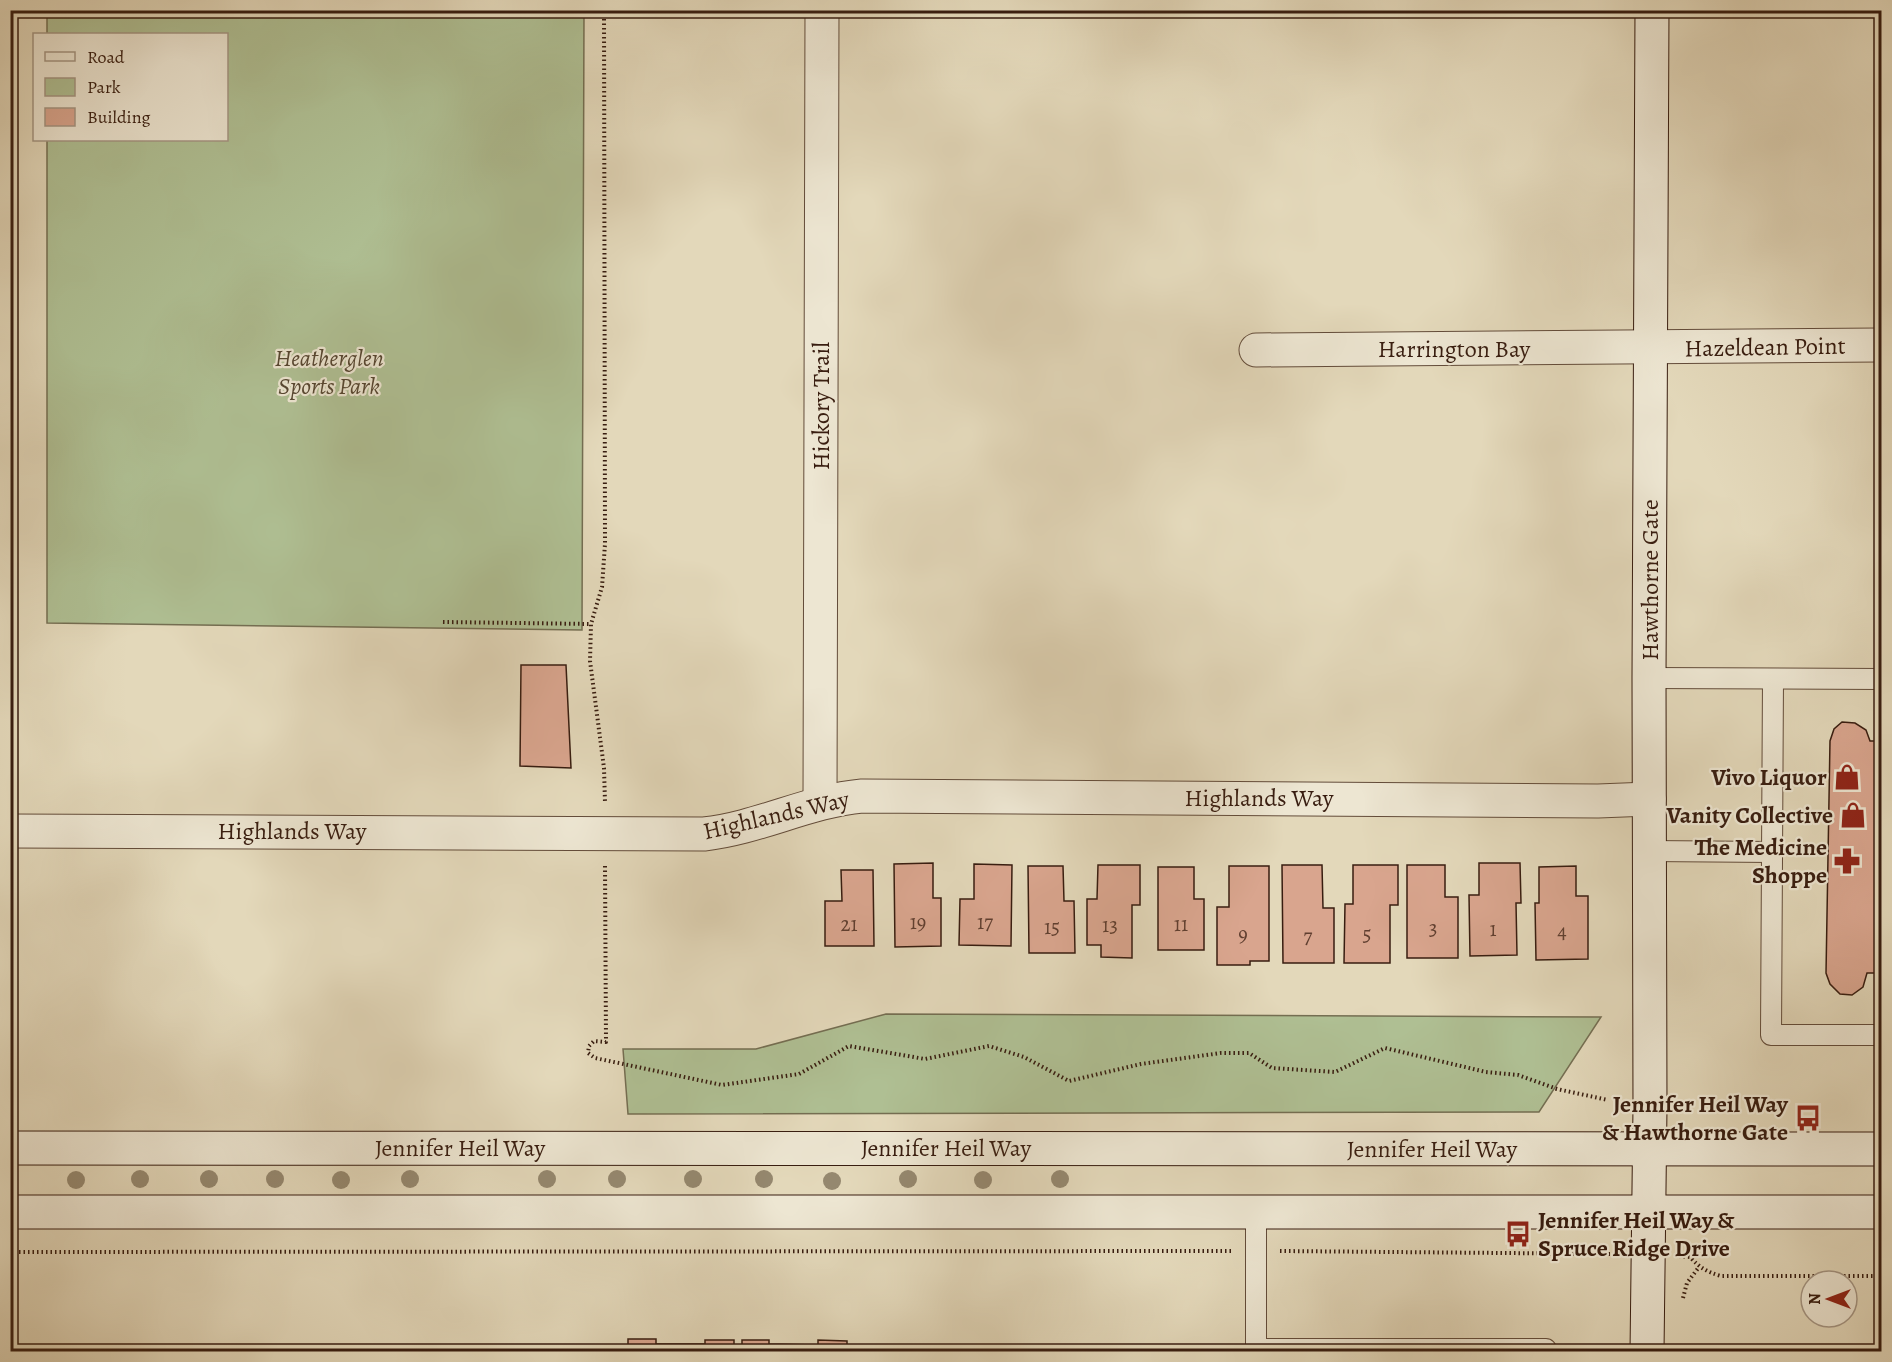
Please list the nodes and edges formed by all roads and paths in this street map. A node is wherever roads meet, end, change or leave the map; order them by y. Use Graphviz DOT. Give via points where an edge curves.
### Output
graph roads {
  1 [pos="604,10"];
  2 [pos="822,10"];
  3 [pos="1652,10"];
  4 [pos="1879,345"];
  5 [pos="1652,348"];
  6 [pos="1256,350"];
  7 [pos="443,622"];
  8 [pos="591,624"];
  9 [pos="1649,678"];
  10 [pos="1773,679"];
  11 [pos="1881,679"];
  12 [pos="1649,799"];
  13 [pos="820,802"];
  14 [pos="10,831"];
  15 [pos="605,833"];
  16 [pos="1649,851"];
  17 [pos="1773,852"];
  18 [pos="1881,1035"];
  19 [pos="1608,1100"];
  20 [pos="10,1148"];
  21 [pos="1649,1149"];
  22 [pos="1881,1149"];
  23 [pos="10,1212"];
  24 [pos="1881,1212"];
  25 [pos="1256,1213"];
  26 [pos="1649,1213"];
  27 [pos="1214,1250"];
  28 [pos="1308,1251"];
  29 [pos="10,1252"];
  30 [pos="1602,1254"];
  31 [pos="1690,1257"];
  32 [pos="1699,1267"];
  33 [pos="1881,1276"];
  34 [pos="1683,1306"];
  35 [pos="1256,1350"];
  36 [pos="1411,1350"];
  37 [pos="1546,1352"];
  38 [pos="1647,1352"];
  1 -- 8 [label="path" via="605,544 602,587"];
  2 -- 13 [label="street, Hickory Trail"];
  3 -- 5 [label="street, Hawthorne Gate"];
  4 -- 5 [label="street, Hazeldean Point"];
  5 -- 6 [label="street, Harrington Bay"];
  5 -- 9 [label="street, Hawthorne Gate"];
  7 -- 8 [label="path"];
  8 -- 15 [label="path" via="590,661 604,768"];
  9 -- 10 [label="lane"];
  9 -- 12 [label="street, Hawthorne Gate"];
  10 -- 11 [label="lane"];
  10 -- 17 [label="lane"];
  12 -- 13 [label="street, Highlands Way" via="862,796"];
  12 -- 16 [label="street, Hawthorne Gate"];
  13 -- 15 [label="street, Highlands Way" via="722,832"];
  14 -- 15 [label="street, Highlands Way"];
  15 -- 19 [label="path" via="606,1042 594,1041 589,1046 588,1053 595,1058 722,1085 800,1074 849,1046 925,1059 989,1046 1024,1057 1070,1081 1141,1064 1221,1053 1249,1053 1272,1068 1335,1072 1385,1048 1486,1072 1518,1075 1557,1089"];
  16 -- 17 [label="lane"];
  16 -- 21 [label="street, Hawthorne Gate"];
  17 -- 18 [label="lane" via="1772,1035"];
  20 -- 21 [label="street, Jennifer Heil Way"];
  21 -- 22 [label="street, Jennifer Heil Way"];
  21 -- 26 [label="street, Hawthorne Gate"];
  23 -- 25 [label="street"];
  24 -- 26 [label="street"];
  25 -- 26 [label="street"];
  25 -- 35 [label="lane"];
  26 -- 38 [label="street, Hawthorne Gate"];
  27 -- 29 [label="path"];
  28 -- 30 [label="path"];
  31 -- 32 [label="path"];
  32 -- 33 [label="path" via="1721,1276"];
  32 -- 34 [label="path" via="1687,1283"];
  35 -- 36 [label="lane"];
  36 -- 37 [label="lane"];
}
